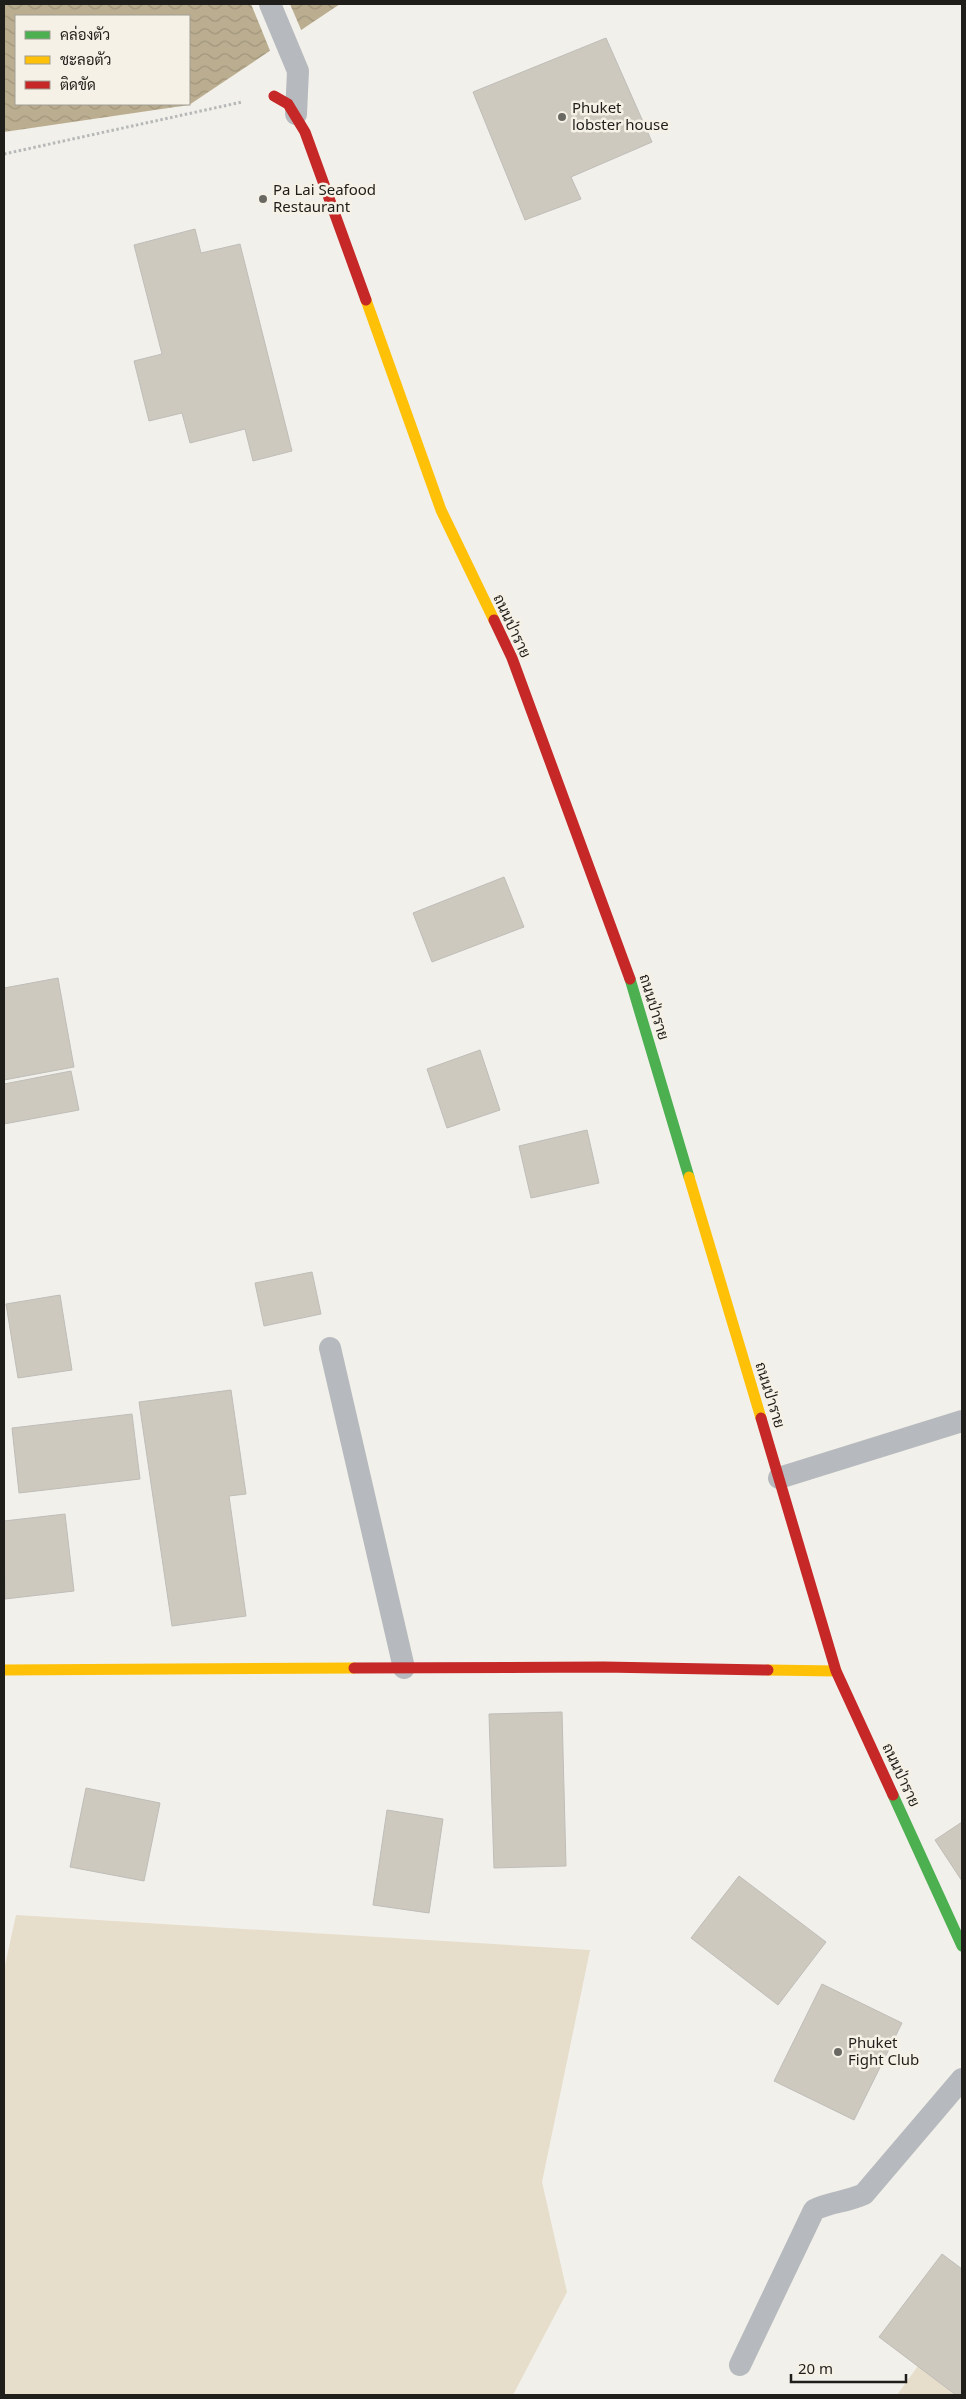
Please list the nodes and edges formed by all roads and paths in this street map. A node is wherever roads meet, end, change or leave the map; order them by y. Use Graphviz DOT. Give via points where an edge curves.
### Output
graph roads {
  1 [pos="270,4"];
  2 [pos="274,96"];
  3 [pos="296,114"];
  4 [pos="4,154"];
  5 [pos="330,1348"];
  6 [pos="962,1421"];
  7 [pos="779,1478"];
  8 [pos="404,1668"];
  9 [pos="4,1670"];
  10 [pos="836,1671"];
  11 [pos="962,1946"];
  12 [pos="962,2079"];
  13 [pos="740,2366"];
  1 -- 3 [label="lane" via="298,71"];
  2 -- 3 [label="street, ถนนป่าราย" via="288,104"];
  2 -- 4 [label="path"];
  3 -- 7 [label="street, ถนนป่าราย" via="441,510 512,658 631,982"];
  5 -- 8 [label="lane"];
  6 -- 7 [label="lane"];
  7 -- 10 [label="street, ถนนป่าราย"];
  8 -- 9 [label="street"];
  8 -- 10 [label="street"];
  10 -- 11 [label="street, ถนนป่าราย"];
  12 -- 13 [label="lane" via="864,2194 814,2210"];
}
